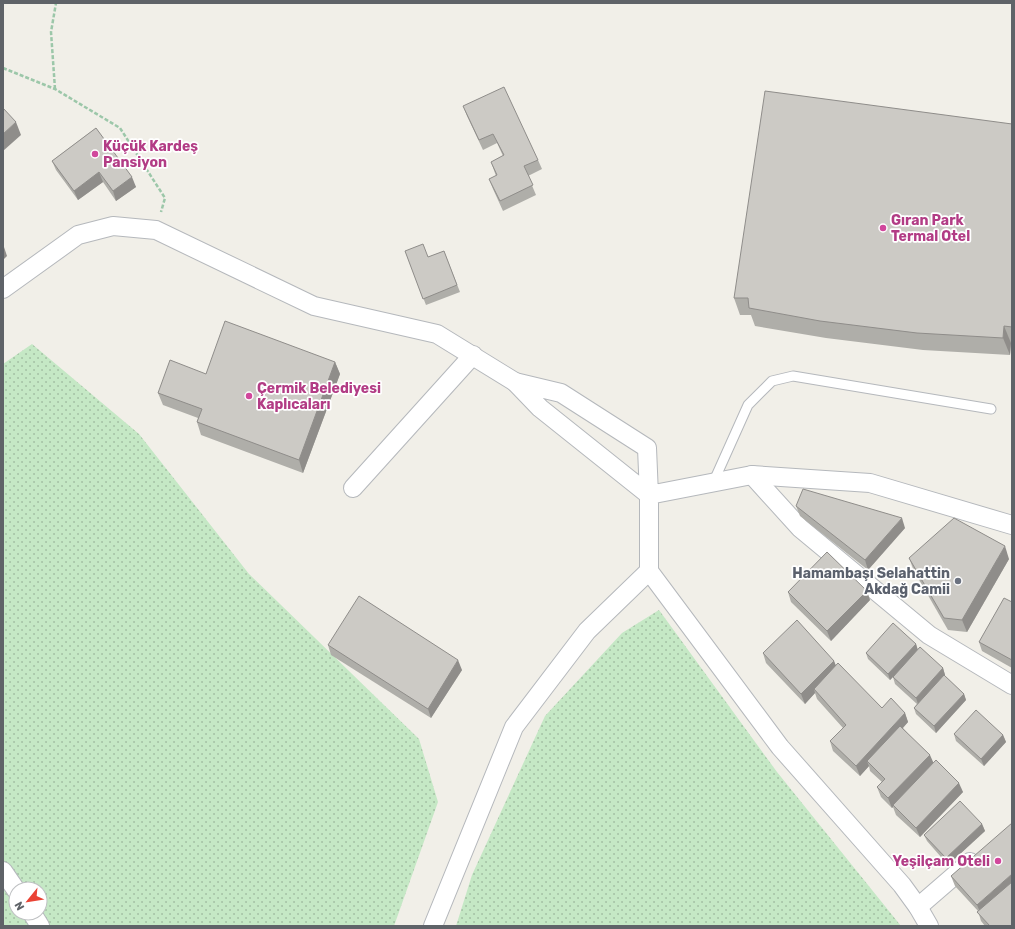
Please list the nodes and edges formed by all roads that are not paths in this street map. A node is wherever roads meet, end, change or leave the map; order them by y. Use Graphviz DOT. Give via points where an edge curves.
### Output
graph roads {
  1 [pos="3,289"];
  2 [pos="473,355"];
  3 [pos="515,382"];
  4 [pos="991,409"];
  5 [pos="752,475"];
  6 [pos="713,483"];
  7 [pos="353,488"];
  8 [pos="649,495"];
  9 [pos="1012,525"];
  10 [pos="649,571"];
  11 [pos="1012,684"];
  12 [pos="983,852"];
  13 [pos="3,871"];
  14 [pos="10,881"];
  15 [pos="918,907"];
  16 [pos="432,926"];
  17 [pos="929,926"];
  1 -- 2 [label="street" via="78,234 113,226 156,230 314,306 437,334"];
  2 -- 3 [label="street"];
  2 -- 7 [label="street"];
  3 -- 8 [label="street" via="540,408"];
  3 -- 8 [label="street" via="561,393 647,448"];
  4 -- 6 [label="lane" via="793,376 772,381 748,405"];
  5 -- 6 [label="street"];
  5 -- 9 [label="street" via="870,483"];
  5 -- 11 [label="street" via="800,528 928,635"];
  6 -- 8 [label="street"];
  8 -- 10 [label="street"];
  10 -- 15 [label="street" via="780,747 902,885"];
  10 -- 16 [label="street" via="587,631 514,726"];
  12 -- 15 [label="street"];
  13 -- 14 [label="street"];
  15 -- 17 [label="street"];
}
